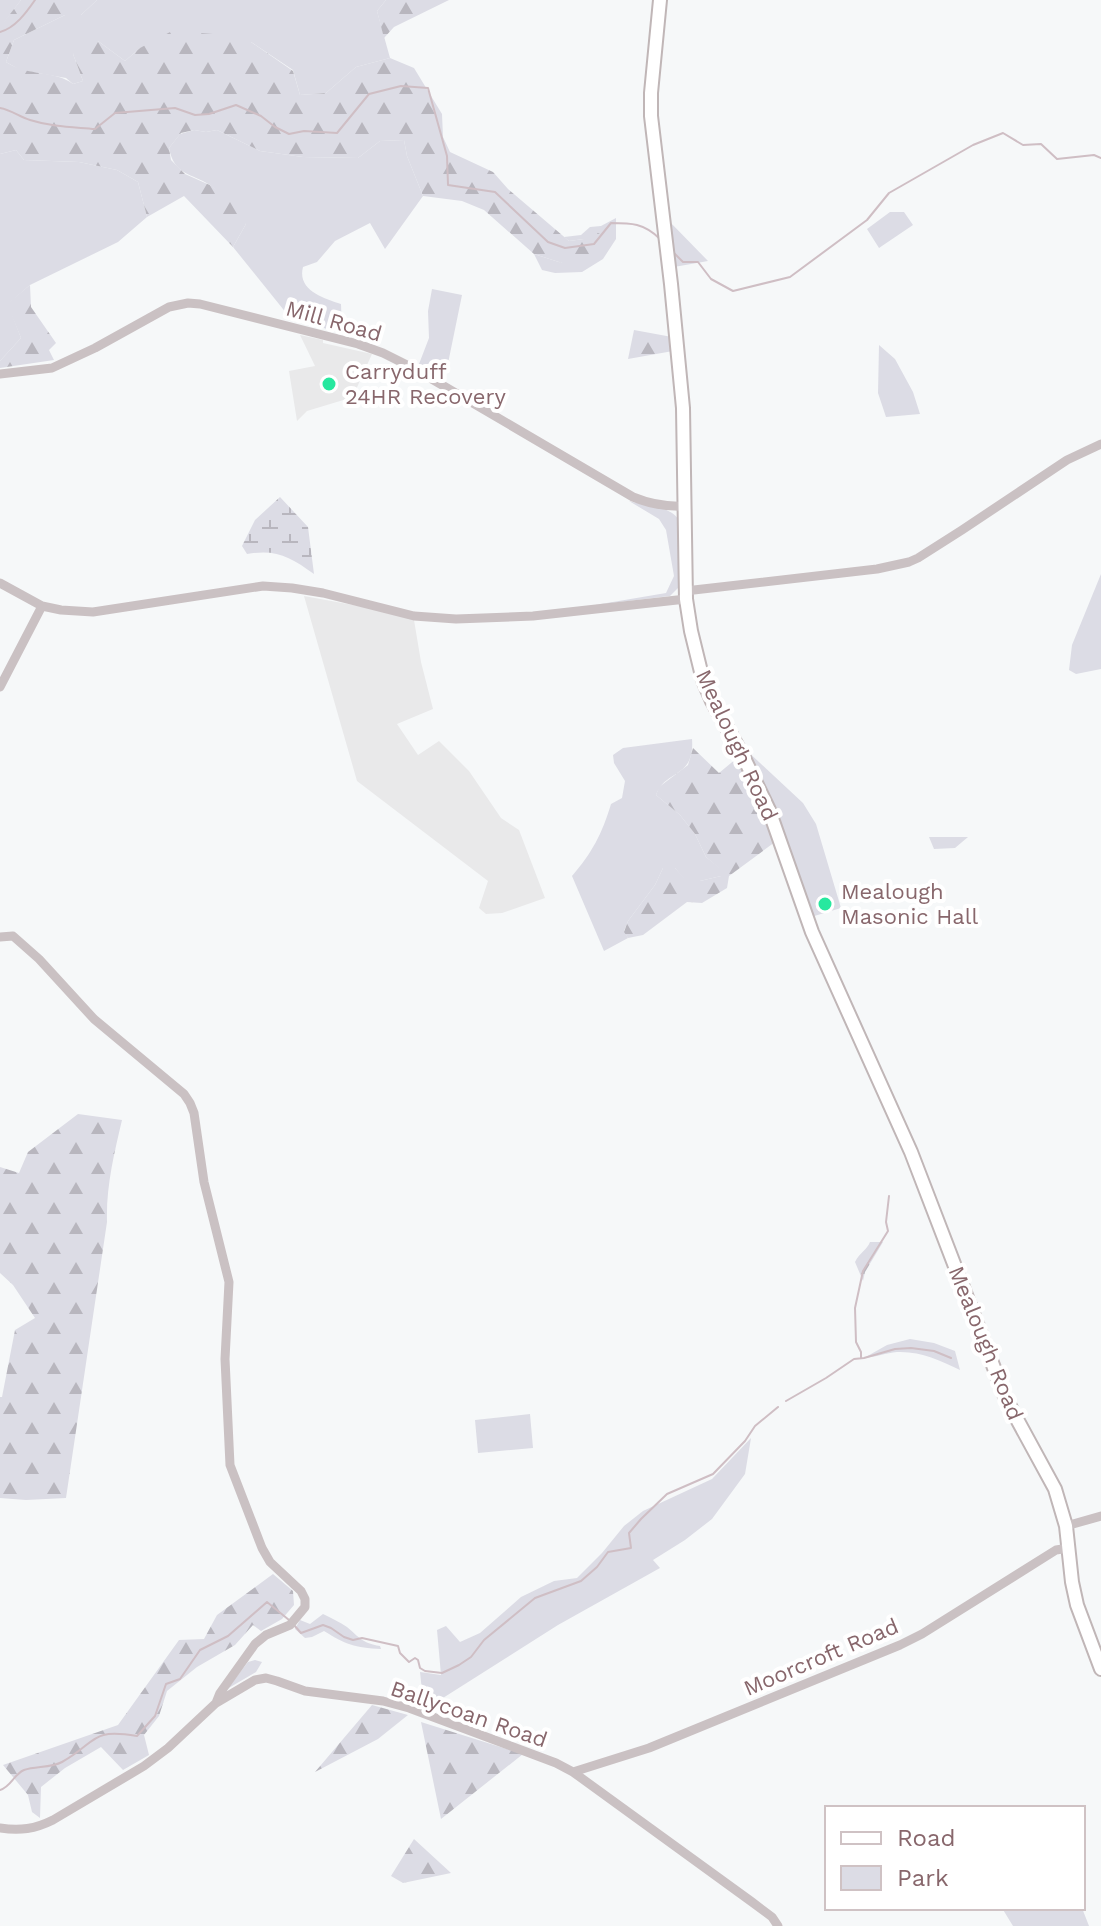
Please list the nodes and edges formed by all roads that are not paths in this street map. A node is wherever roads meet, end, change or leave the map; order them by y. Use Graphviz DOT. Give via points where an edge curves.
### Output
graph roads {
  1 [pos="660,0"];
  2 [pos="0,374"];
  3 [pos="1101,444"];
  4 [pos="685,506"];
  5 [pos="0,583"];
  6 [pos="686,595"];
  7 [pos="42,606"];
  8 [pos="0,687"];
  9 [pos="0,937"];
  10 [pos="1101,1516"];
  11 [pos="1066,1526"];
  12 [pos="1069,1548"];
  13 [pos="1101,1669"];
  14 [pos="216,1703"];
  15 [pos="573,1772"];
  16 [pos="0,1828"];
  17 [pos="778,1926"];
  1 -- 4 [label="street, Mealough Road" via="651,116 683,408"];
  2 -- 4 [label="street, Mill Road" via="52,368 169,307 200,304 383,353 633,497"];
  3 -- 6 [label="street" via="1067,460 909,562"];
  4 -- 6 [label="street, Mealough Road"];
  5 -- 7 [label="street"];
  6 -- 7 [label="street" via="533,616 456,619 414,616 323,593 263,586 93,612"];
  6 -- 11 [label="street, Mealough Road" via="703,680 769,810 812,932 911,1152 1006,1399 1049,1475"];
  7 -- 8 [label="street"];
  9 -- 14 [label="street" via="13,936 31,951 94,1019 184,1094 194,1113 210,1210 229,1282 225,1359 230,1465 262,1548 305,1599 293,1622 255,1644"];
  10 -- 11 [label="street"];
  11 -- 12 [label="street, Mealough Road"];
  12 -- 13 [label="street, Mealough Road" via="1077,1605"];
  12 -- 15 [label="street, Moorcroft Road" via="1056,1550 900,1645 649,1748"];
  14 -- 15 [label="street, Ballycoan Road" via="266,1678 305,1691 409,1708"];
  14 -- 16 [label="street, Ballycoan Road" via="144,1766 53,1820 29,1829"];
  15 -- 17 [label="street, Ballycoan Road"];
}
